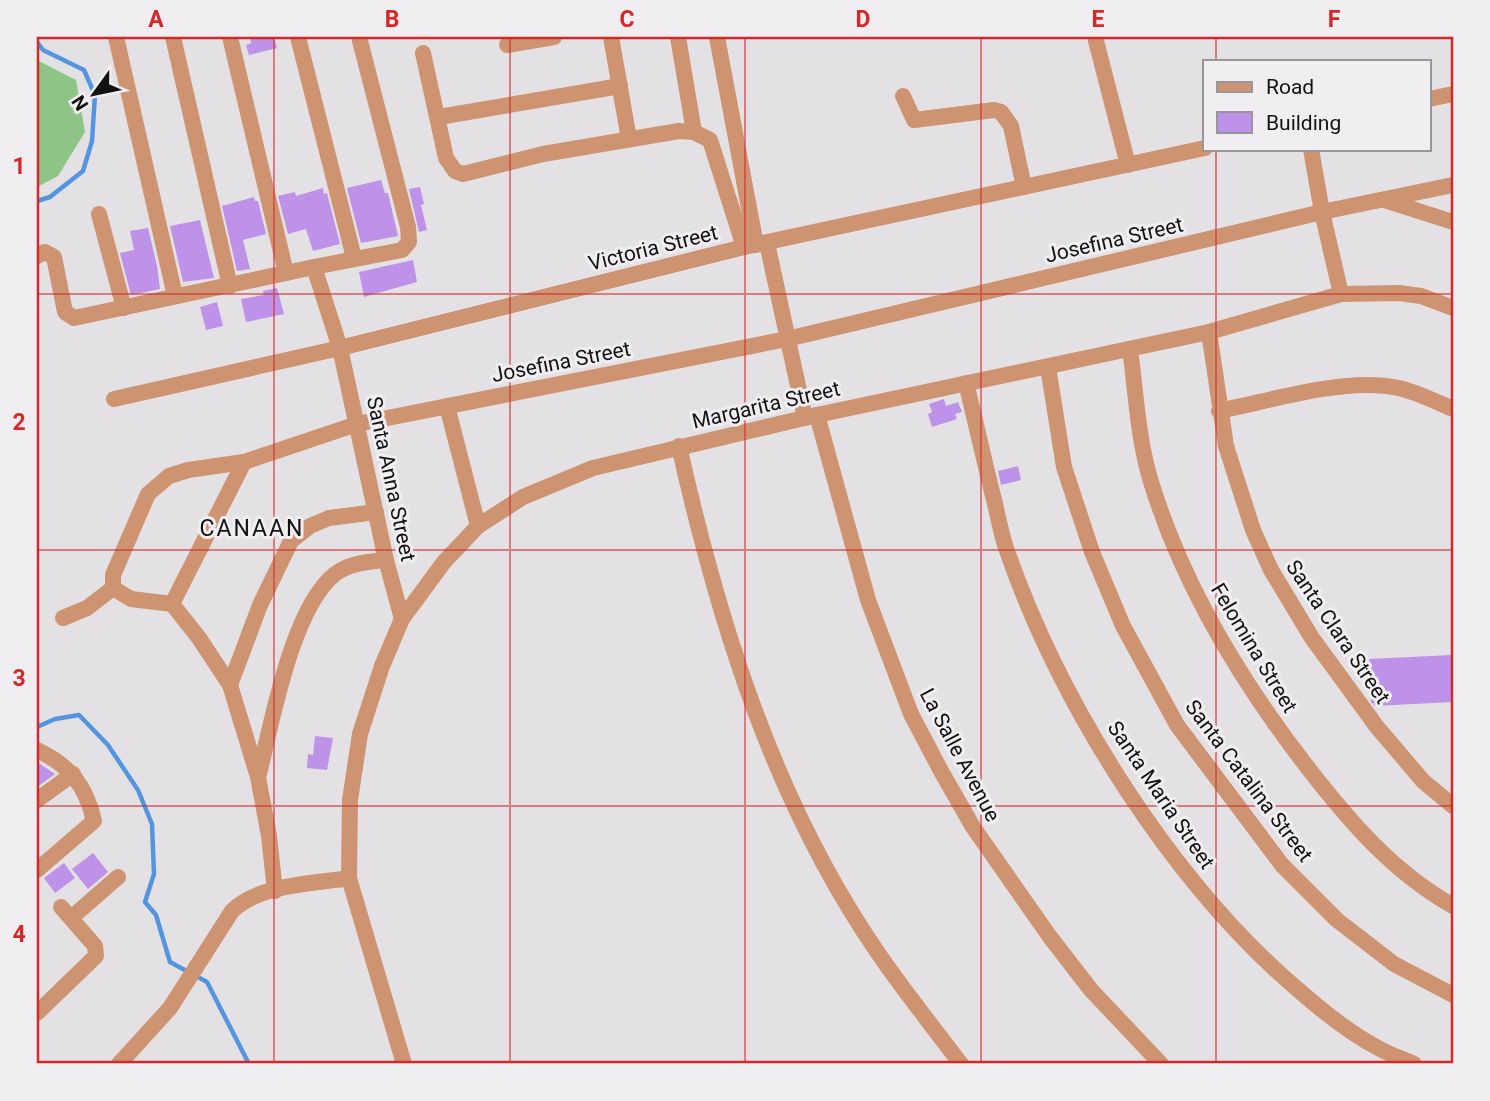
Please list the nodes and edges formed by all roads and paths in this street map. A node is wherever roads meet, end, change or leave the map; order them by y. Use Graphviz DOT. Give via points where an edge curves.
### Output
graph roads {
  1 [pos="116,37"];
  2 [pos="173,37"];
  3 [pos="230,37"];
  4 [pos="298,37"];
  5 [pos="359,37"];
  6 [pos="554,37"];
  7 [pos="611,37"];
  8 [pos="678,37"];
  9 [pos="718,37"];
  10 [pos="1095,37"];
  11 [pos="507,45"];
  12 [pos="423,53"];
  13 [pos="621,86"];
  14 [pos="1453,94"];
  15 [pos="903,96"];
  16 [pos="1430,99"];
  17 [pos="439,117"];
  18 [pos="694,132"];
  19 [pos="629,139"];
  20 [pos="1203,148"];
  21 [pos="1311,150"];
  22 [pos="1128,165"];
  23 [pos="1453,185"];
  24 [pos="1024,187"];
  25 [pos="1385,200"];
  26 [pos="1322,212"];
  27 [pos="99,214"];
  28 [pos="1453,222"];
  29 [pos="756,245"];
  30 [pos="37,256"];
  31 [pos="354,258"];
  32 [pos="314,267"];
  33 [pos="286,274"];
  34 [pos="230,286"];
  35 [pos="1341,294"];
  36 [pos="176,296"];
  37 [pos="124,308"];
  38 [pos="1453,308"];
  39 [pos="1209,332"];
  40 [pos="787,339"];
  41 [pos="340,348"];
  42 [pos="1130,349"];
  43 [pos="1048,367"];
  44 [pos="966,383"];
  45 [pos="114,400"];
  46 [pos="447,406"];
  47 [pos="1453,409"];
  48 [pos="1219,411"];
  49 [pos="811,416"];
  50 [pos="357,424"];
  51 [pos="679,446"];
  52 [pos="244,462"];
  53 [pos="376,512"];
  54 [pos="478,526"];
  55 [pos="386,559"];
  56 [pos="113,588"];
  57 [pos="172,604"];
  58 [pos="63,618"];
  59 [pos="402,619"];
  60 [pos="230,685"];
  61 [pos="37,750"];
  62 [pos="72,774"];
  63 [pos="258,777"];
  64 [pos="37,800"];
  65 [pos="1453,806"];
  66 [pos="37,870"];
  67 [pos="118,877"];
  68 [pos="349,878"];
  69 [pos="275,891"];
  70 [pos="1453,906"];
  71 [pos="1453,995"];
  72 [pos="38,1007"];
  73 [pos="119,1064"];
  74 [pos="404,1064"];
  75 [pos="961,1064"];
  76 [pos="1161,1064"];
  77 [pos="1414,1064"];
  1 -- 36 [label="street"];
  2 -- 34 [label="street"];
  3 -- 33 [label="street"];
  4 -- 31 [label="street"];
  5 -- 31 [label="street" via="409,242 402,250"];
  6 -- 11 [label="street"];
  7 -- 13 [label="street"];
  8 -- 18 [label="street"];
  9 -- 29 [label="street"];
  10 -- 22 [label="street"];
  12 -- 17 [label="street"];
  13 -- 17 [label="street"];
  13 -- 19 [label="street"];
  14 -- 16 [label="street"];
  15 -- 24 [label="street" via="914,120 1002,112 1011,126"];
  17 -- 19 [label="street" via="446,158 455,172 463,174 543,153"];
  18 -- 19 [label="street"];
  18 -- 29 [label="street" via="710,140"];
  20 -- 22 [label="street, Victoria Street"];
  21 -- 26 [label="street"];
  22 -- 24 [label="street, Victoria Street"];
  23 -- 25 [label="street, Josefina Street"];
  24 -- 29 [label="street, Victoria Street"];
  25 -- 26 [label="street, Josefina Street"];
  25 -- 28 [label="street"];
  26 -- 35 [label="street"];
  26 -- 40 [label="street, Josefina Street"];
  27 -- 37 [label="street"];
  29 -- 40 [label="street, La Salle Avenue"];
  29 -- 41 [label="street, Victoria Street"];
  30 -- 37 [label="street" via="45,252 54,257 69,317"];
  31 -- 32 [label="street"];
  32 -- 33 [label="street"];
  32 -- 41 [label="street, Santa Anna Street"];
  33 -- 34 [label="street"];
  34 -- 36 [label="street"];
  35 -- 38 [label="street, Margarita Street" via="1399,293"];
  35 -- 39 [label="street, Margarita Street"];
  36 -- 37 [label="street"];
  39 -- 42 [label="street, Margarita Street"];
  39 -- 48 [label="street, Santa Clara Street"];
  40 -- 46 [label="street, Josefina Street"];
  40 -- 49 [label="street, La Salle Avenue"];
  41 -- 45 [label="street, Victoria Street"];
  41 -- 50 [label="street, Santa Anna Street"];
  42 -- 43 [label="street, Margarita Street"];
  42 -- 70 [label="street, Felomina Street" via="1151,484 1196,594 1245,681 1354,824 1392,863"];
  43 -- 44 [label="street, Margarita Street"];
  43 -- 71 [label="street, Santa Catalina Street" via="1064,467 1092,552 1123,626 1177,725 1282,865 1337,920 1394,964"];
  44 -- 49 [label="street, Margarita Street"];
  44 -- 77 [label="street, Santa Maria Street" via="1005,547 1065,684 1111,767 1170,851 1266,964 1324,1012 1379,1049"];
  46 -- 50 [label="street, Josefina Street"];
  46 -- 54 [label="street"];
  47 -- 48 [label="street" via="1387,386 1340,387"];
  48 -- 65 [label="street, Santa Clara Street" via="1253,530 1271,570 1312,638 1377,727 1423,781"];
  49 -- 51 [label="street, Margarita Street"];
  49 -- 76 [label="street, La Salle Avenue" via="868,600 911,714 941,771 973,827 1050,937 1091,990"];
  50 -- 52 [label="street, Josefina Street"];
  50 -- 53 [label="street, Santa Anna Street"];
  51 -- 54 [label="street, Margarita Street" via="593,468 523,497"];
  51 -- 75 [label="street" via="698,533 730,642 787,790 878,953"];
  52 -- 56 [label="street, Josefina Street" via="169,476 148,494 113,575"];
  52 -- 57 [label="street"];
  53 -- 55 [label="street, Santa Anna Street"];
  53 -- 60 [label="street" via="329,518 291,541"];
  54 -- 59 [label="street, Margarita Street" via="444,562"];
  55 -- 59 [label="street, Santa Anna Street"];
  55 -- 63 [label="street" via="353,565 335,574 321,589 293,649"];
  56 -- 57 [label="street" via="131,599"];
  56 -- 58 [label="street" via="87,608"];
  57 -- 60 [label="street"];
  59 -- 68 [label="street, Margarita Street" via="360,734 350,800"];
  60 -- 63 [label="street"];
  61 -- 62 [label="street"];
  62 -- 64 [label="street"];
  62 -- 66 [label="street" via="94,821"];
  63 -- 69 [label="street"];
  67 -- 72 [label="street" via="66,912 95,947 96,956"];
  68 -- 69 [label="street"];
  68 -- 74 [label="street, Margarita Street"];
  69 -- 73 [label="street" via="240,902 170,1008"];
}
